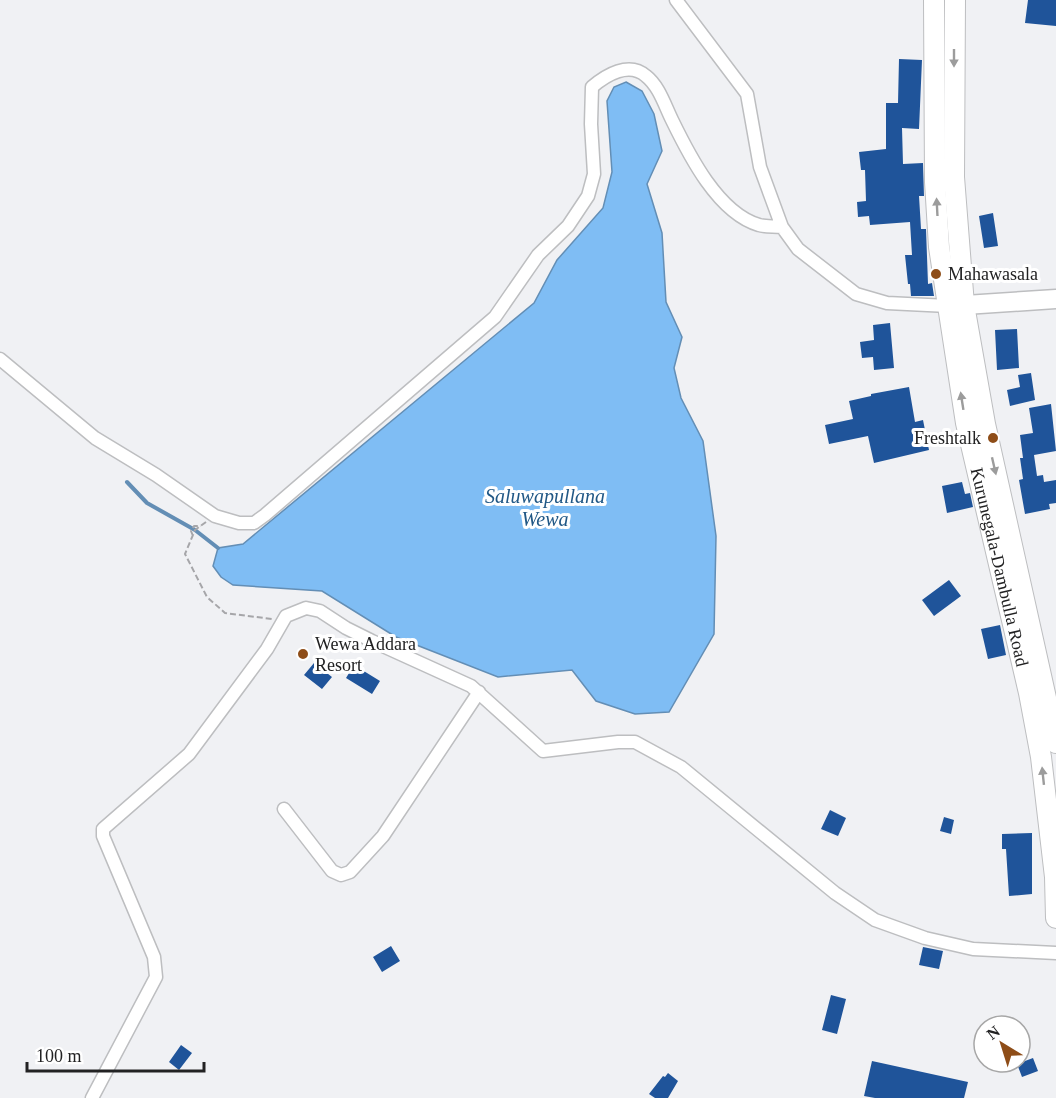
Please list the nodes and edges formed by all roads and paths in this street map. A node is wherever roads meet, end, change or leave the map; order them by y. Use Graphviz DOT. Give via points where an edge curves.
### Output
graph roads {
  1 [pos="676,0"];
  2 [pos="934,0"];
  3 [pos="955,0"];
  4 [pos="954,27"];
  5 [pos="934,28"];
  6 [pos="782,227"];
  7 [pos="1056,299"];
  8 [pos="956,305"];
  9 [pos="0,359"];
  10 [pos="215,516"];
  11 [pos="286,616"];
  12 [pos="478,692"];
  13 [pos="1056,743"];
  14 [pos="284,809"];
  15 [pos="1056,918"];
  16 [pos="1056,953"];
  17 [pos="92,1098"];
  1 -- 6 [label="street" via="747,94 760,167"];
  2 -- 5 [label="highway, Kurunegala-Dambulla Road"];
  3 -- 4 [label="highway, Kurunegala-Dambulla Road"];
  4 -- 5 [label="highway"];
  4 -- 8 [label="highway, Kurunegala-Dambulla Road, one-way"];
  8 -- 5 [label="highway, Kurunegala-Dambulla Road, one-way" via="939,247"];
  6 -- 8 [label="street" via="798,249 855,294 887,303"];
  6 -- 10 [label="street" via="760,226 732,210 681,139 656,88 645,75 632,70 609,75 592,87 594,174 588,196 568,226 538,255 495,317 254,523"];
  7 -- 8 [label="main road"];
  8 -- 13 [label="highway, Kurunegala-Dambulla Road, one-way"];
  15 -- 8 [label="highway, Kurunegala-Dambulla Road, one-way" via="1041,758 966,423"];
  9 -- 10 [label="street" via="95,438"];
  10 -- 11 [label="path" via="190,531 193,536 185,554 207,597 225,613 272,619"];
  11 -- 12 [label="street" via="306,608 320,611"];
  11 -- 17 [label="street" via="267,649 189,754 103,829 154,957 156,977"];
  12 -- 14 [label="street" via="383,836 350,872 340,875 332,871"];
  12 -- 16 [label="street" via="543,752 635,742 681,767 835,893 875,920 925,938 973,949"];
}
